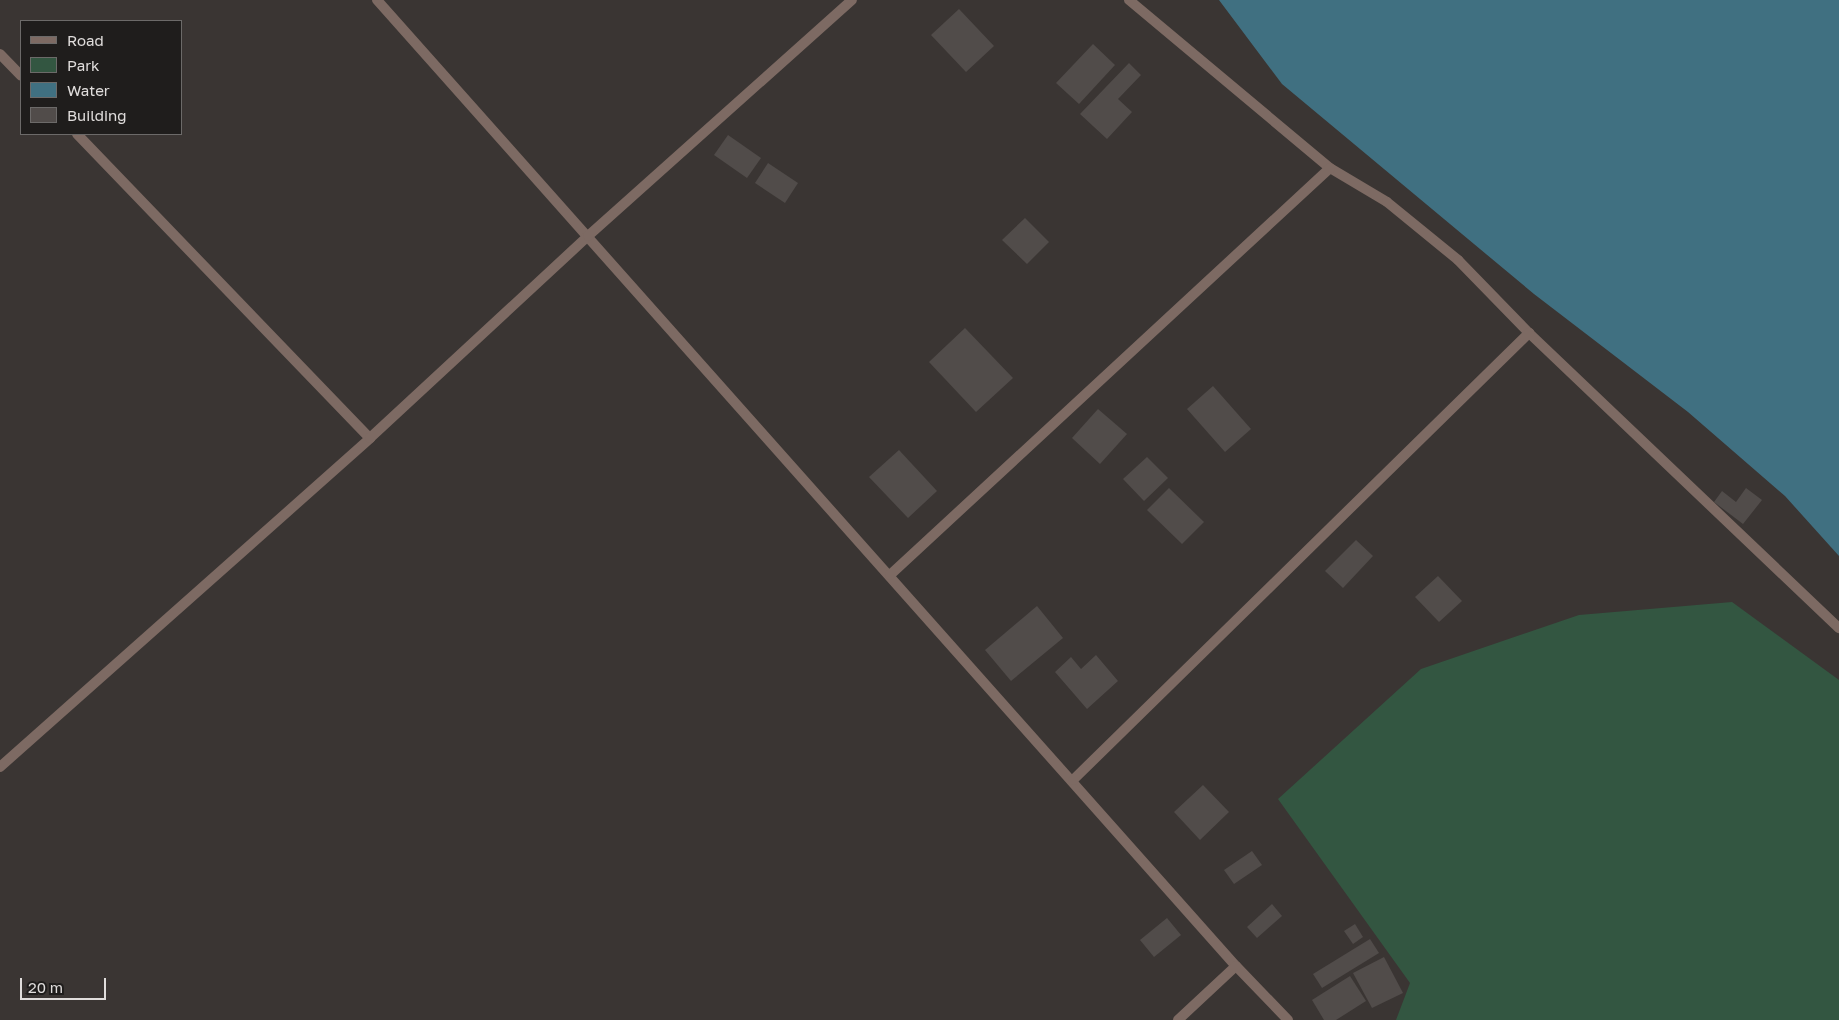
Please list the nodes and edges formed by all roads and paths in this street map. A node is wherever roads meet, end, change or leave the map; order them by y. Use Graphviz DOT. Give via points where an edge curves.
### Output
graph roads {
  1 [pos="377,0"];
  2 [pos="852,0"];
  3 [pos="1128,0"];
  4 [pos="0,54"];
  5 [pos="20,75"];
  6 [pos="78,135"];
  7 [pos="1330,168"];
  8 [pos="588,236"];
  9 [pos="1529,334"];
  10 [pos="370,438"];
  11 [pos="890,575"];
  12 [pos="1839,628"];
  13 [pos="0,767"];
  14 [pos="1073,780"];
  15 [pos="1236,966"];
  16 [pos="1178,1020"];
  17 [pos="1288,1020"];
  1 -- 8 [label="street"];
  2 -- 8 [label="street"];
  3 -- 7 [label="street"];
  4 -- 5 [label="street"];
  6 -- 10 [label="street"];
  7 -- 9 [label="street" via="1387,202 1458,260"];
  7 -- 11 [label="street"];
  8 -- 10 [label="street"];
  8 -- 11 [label="street"];
  9 -- 12 [label="street"];
  9 -- 14 [label="street"];
  10 -- 13 [label="street"];
  11 -- 14 [label="street"];
  14 -- 15 [label="street"];
  15 -- 16 [label="street"];
  15 -- 17 [label="street"];
}
